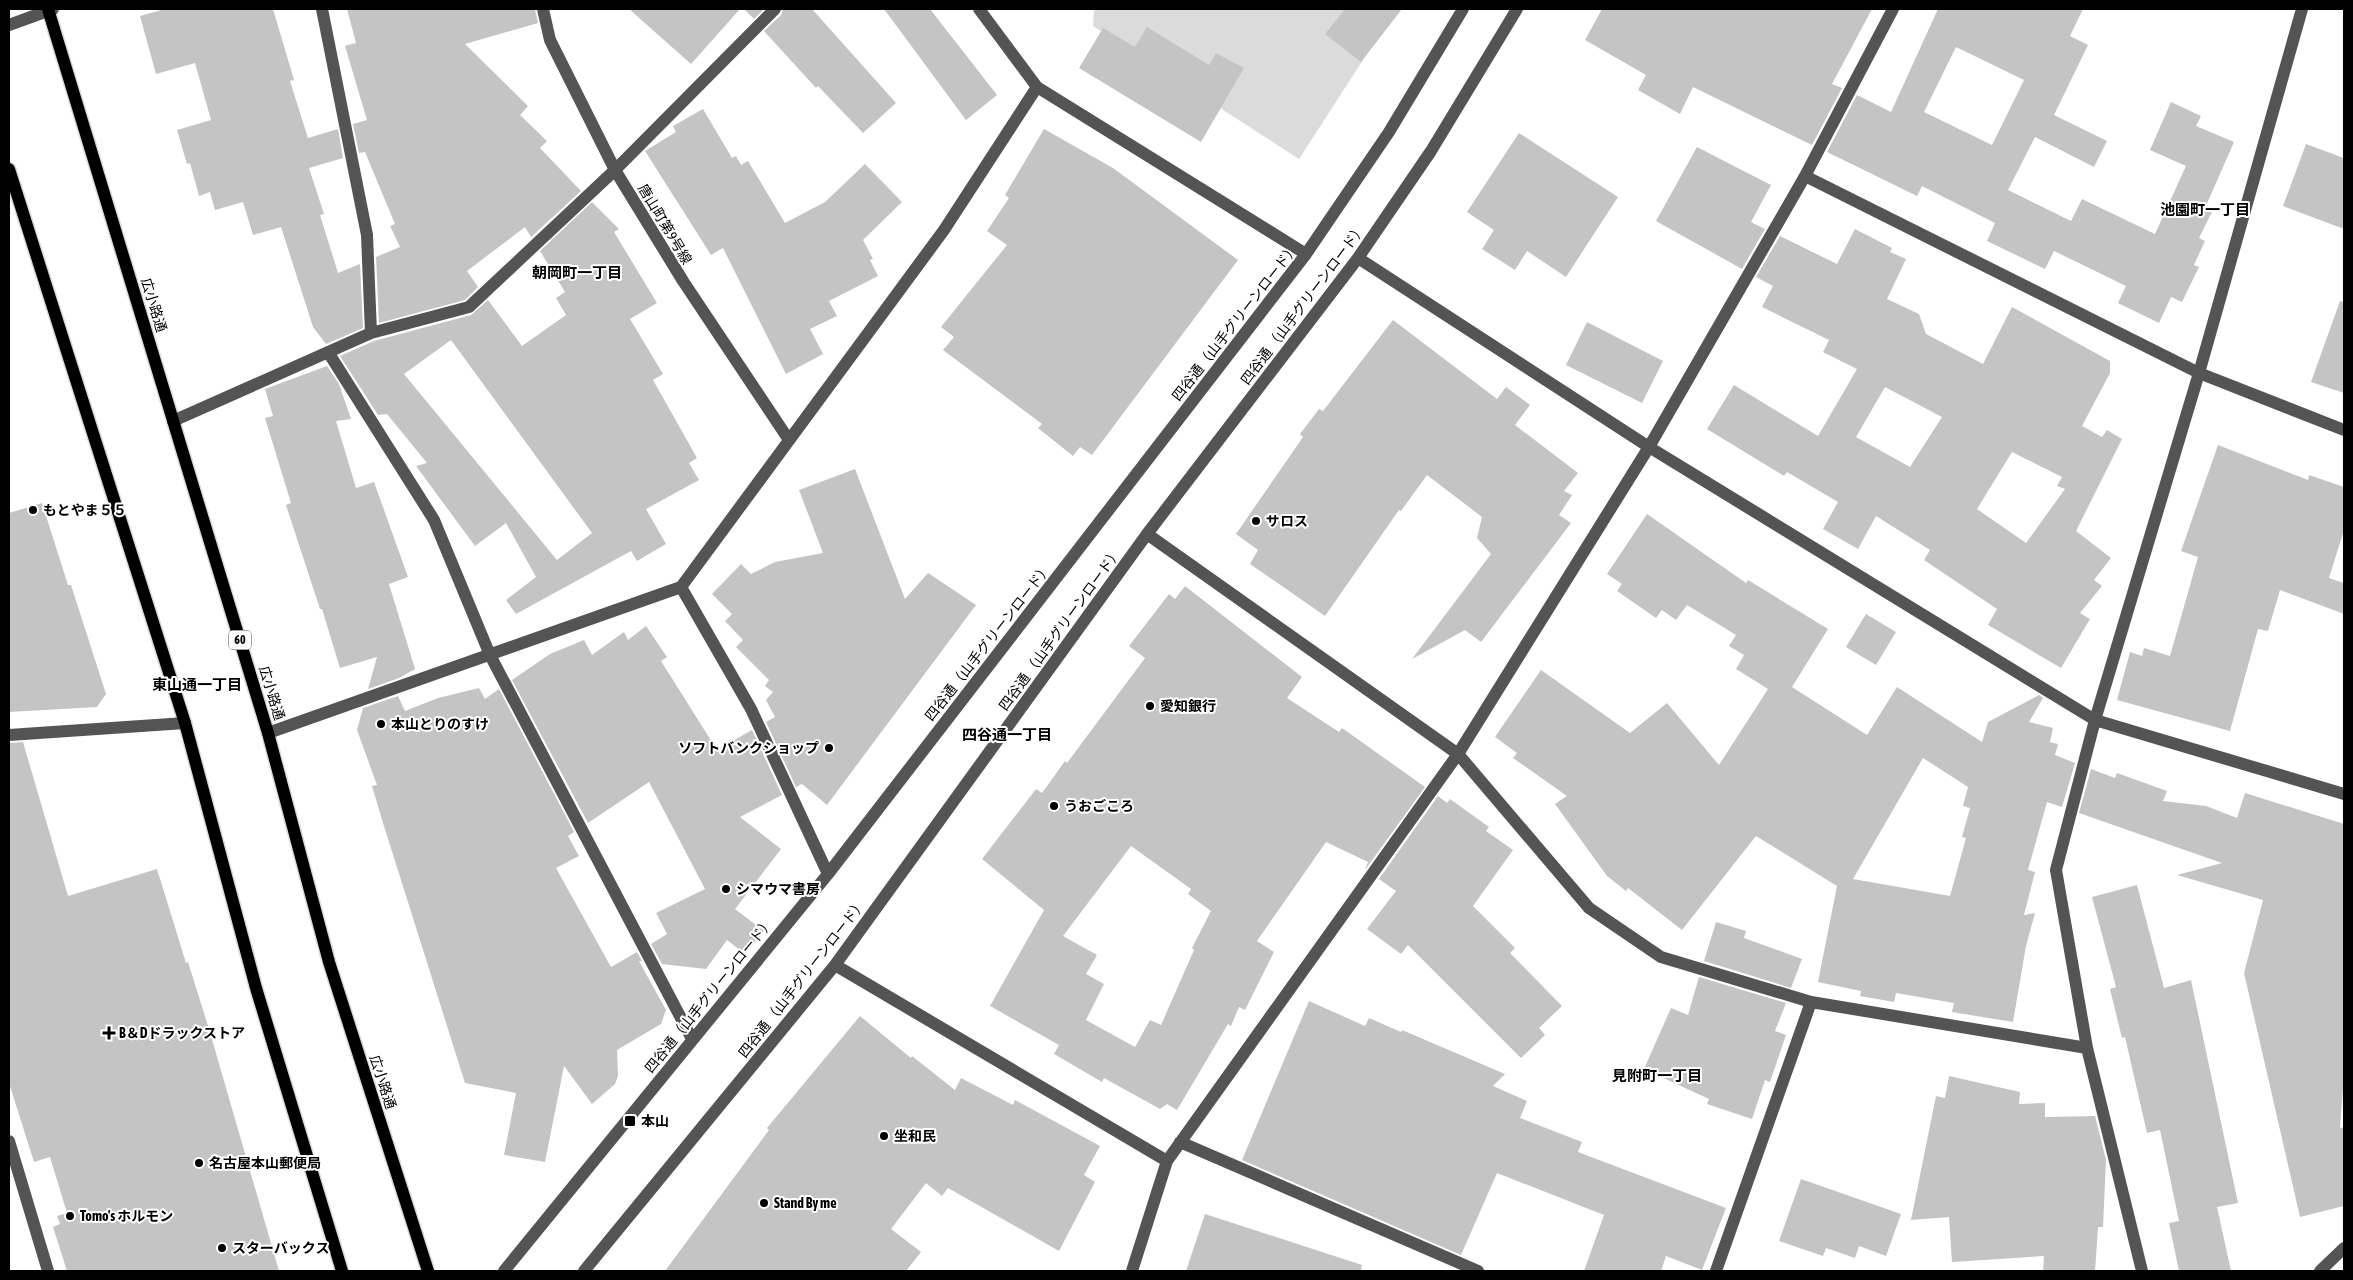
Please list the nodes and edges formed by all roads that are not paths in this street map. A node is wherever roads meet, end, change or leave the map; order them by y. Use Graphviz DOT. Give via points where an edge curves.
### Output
graph roads {
  1 [pos="50,9"];
  2 [pos="322,9"];
  3 [pos="543,9"];
  4 [pos="775,9"];
  5 [pos="979,9"];
  6 [pos="1463,9"];
  7 [pos="1517,9"];
  8 [pos="1894,9"];
  9 [pos="2302,9"];
  10 [pos="9,24"];
  11 [pos="1038,87"];
  12 [pos="9,169"];
  13 [pos="615,170"];
  14 [pos="1805,176"];
  15 [pos="1306,254"];
  16 [pos="1358,258"];
  17 [pos="371,333"];
  18 [pos="328,352"];
  19 [pos="2199,374"];
  20 [pos="173,421"];
  21 [pos="2344,430"];
  22 [pos="789,440"];
  23 [pos="1649,447"];
  24 [pos="1147,534"];
  25 [pos="680,587"];
  26 [pos="490,655"];
  27 [pos="2095,720"];
  28 [pos="185,723"];
  29 [pos="268,733"];
  30 [pos="9,735"];
  31 [pos="1458,754"];
  32 [pos="2344,794"];
  33 [pos="828,874"];
  34 [pos="835,965"];
  35 [pos="1811,1002"];
  36 [pos="692,1039"];
  37 [pos="2087,1048"];
  38 [pos="9,1141"];
  39 [pos="1180,1142"];
  40 [pos="1167,1161"];
  41 [pos="2344,1248"];
  42 [pos="48,1271"];
  43 [pos="342,1271"];
  44 [pos="428,1271"];
  45 [pos="504,1271"];
  46 [pos="584,1271"];
  47 [pos="1132,1271"];
  48 [pos="1478,1271"];
  49 [pos="1716,1271"];
  50 [pos="2142,1271"];
  51 [pos="2320,1271"];
  1 -- 10 [label="street"];
  1 -- 20 [label="main road, 広小路通 / 60"];
  2 -- 17 [label="street" via="368,235"];
  3 -- 13 [label="street, 唐山町第9号線" via="550,40"];
  4 -- 13 [label="street"];
  5 -- 11 [label="street"];
  6 -- 15 [label="street, 四谷通（山手グリーンロード）" via="1389,132"];
  7 -- 16 [label="street, 四谷通 （山手グリーンロード）" via="1431,152"];
  8 -- 14 [label="street"];
  9 -- 19 [label="street"];
  11 -- 15 [label="street"];
  11 -- 22 [label="street" via="944,230"];
  12 -- 28 [label="main road"];
  13 -- 17 [label="street" via="468,307"];
  13 -- 22 [label="street, 唐山町第9号線" via="683,281"];
  14 -- 19 [label="street"];
  14 -- 23 [label="street"];
  15 -- 33 [label="street, 四谷通（山手グリーンロード）"];
  16 -- 23 [label="street"];
  16 -- 24 [label="street, 四谷通 （山手グリーンロード）"];
  17 -- 18 [label="street"];
  18 -- 20 [label="street"];
  18 -- 26 [label="street" via="434,520"];
  19 -- 21 [label="street"];
  19 -- 27 [label="street"];
  20 -- 29 [label="main road, 広小路通 / 60"];
  22 -- 25 [label="street"];
  23 -- 27 [label="street"];
  23 -- 31 [label="street"];
  24 -- 31 [label="street"];
  24 -- 34 [label="street, 四谷通 （山手グリーンロード）"];
  25 -- 26 [label="street"];
  25 -- 33 [label="street" via="751,709"];
  26 -- 29 [label="street"];
  26 -- 36 [label="street"];
  27 -- 32 [label="street"];
  27 -- 37 [label="street" via="2056,870"];
  28 -- 30 [label="street"];
  28 -- 43 [label="main road" via="256,988"];
  29 -- 44 [label="main road, 広小路通 / 60" via="329,962"];
  31 -- 35 [label="street" via="1589,908 1661,958"];
  31 -- 39 [label="street"];
  33 -- 36 [label="street, 四谷通（山手グリーンロード）"];
  34 -- 40 [label="street"];
  34 -- 46 [label="street, 四谷通 （山手グリーンロード）"];
  35 -- 37 [label="street"];
  35 -- 49 [label="street"];
  36 -- 45 [label="street, 四谷通（山手グリーンロード）"];
  37 -- 50 [label="street"];
  38 -- 42 [label="street"];
  39 -- 40 [label="street"];
  39 -- 48 [label="street"];
  40 -- 47 [label="street"];
  41 -- 51 [label="street"];
}
